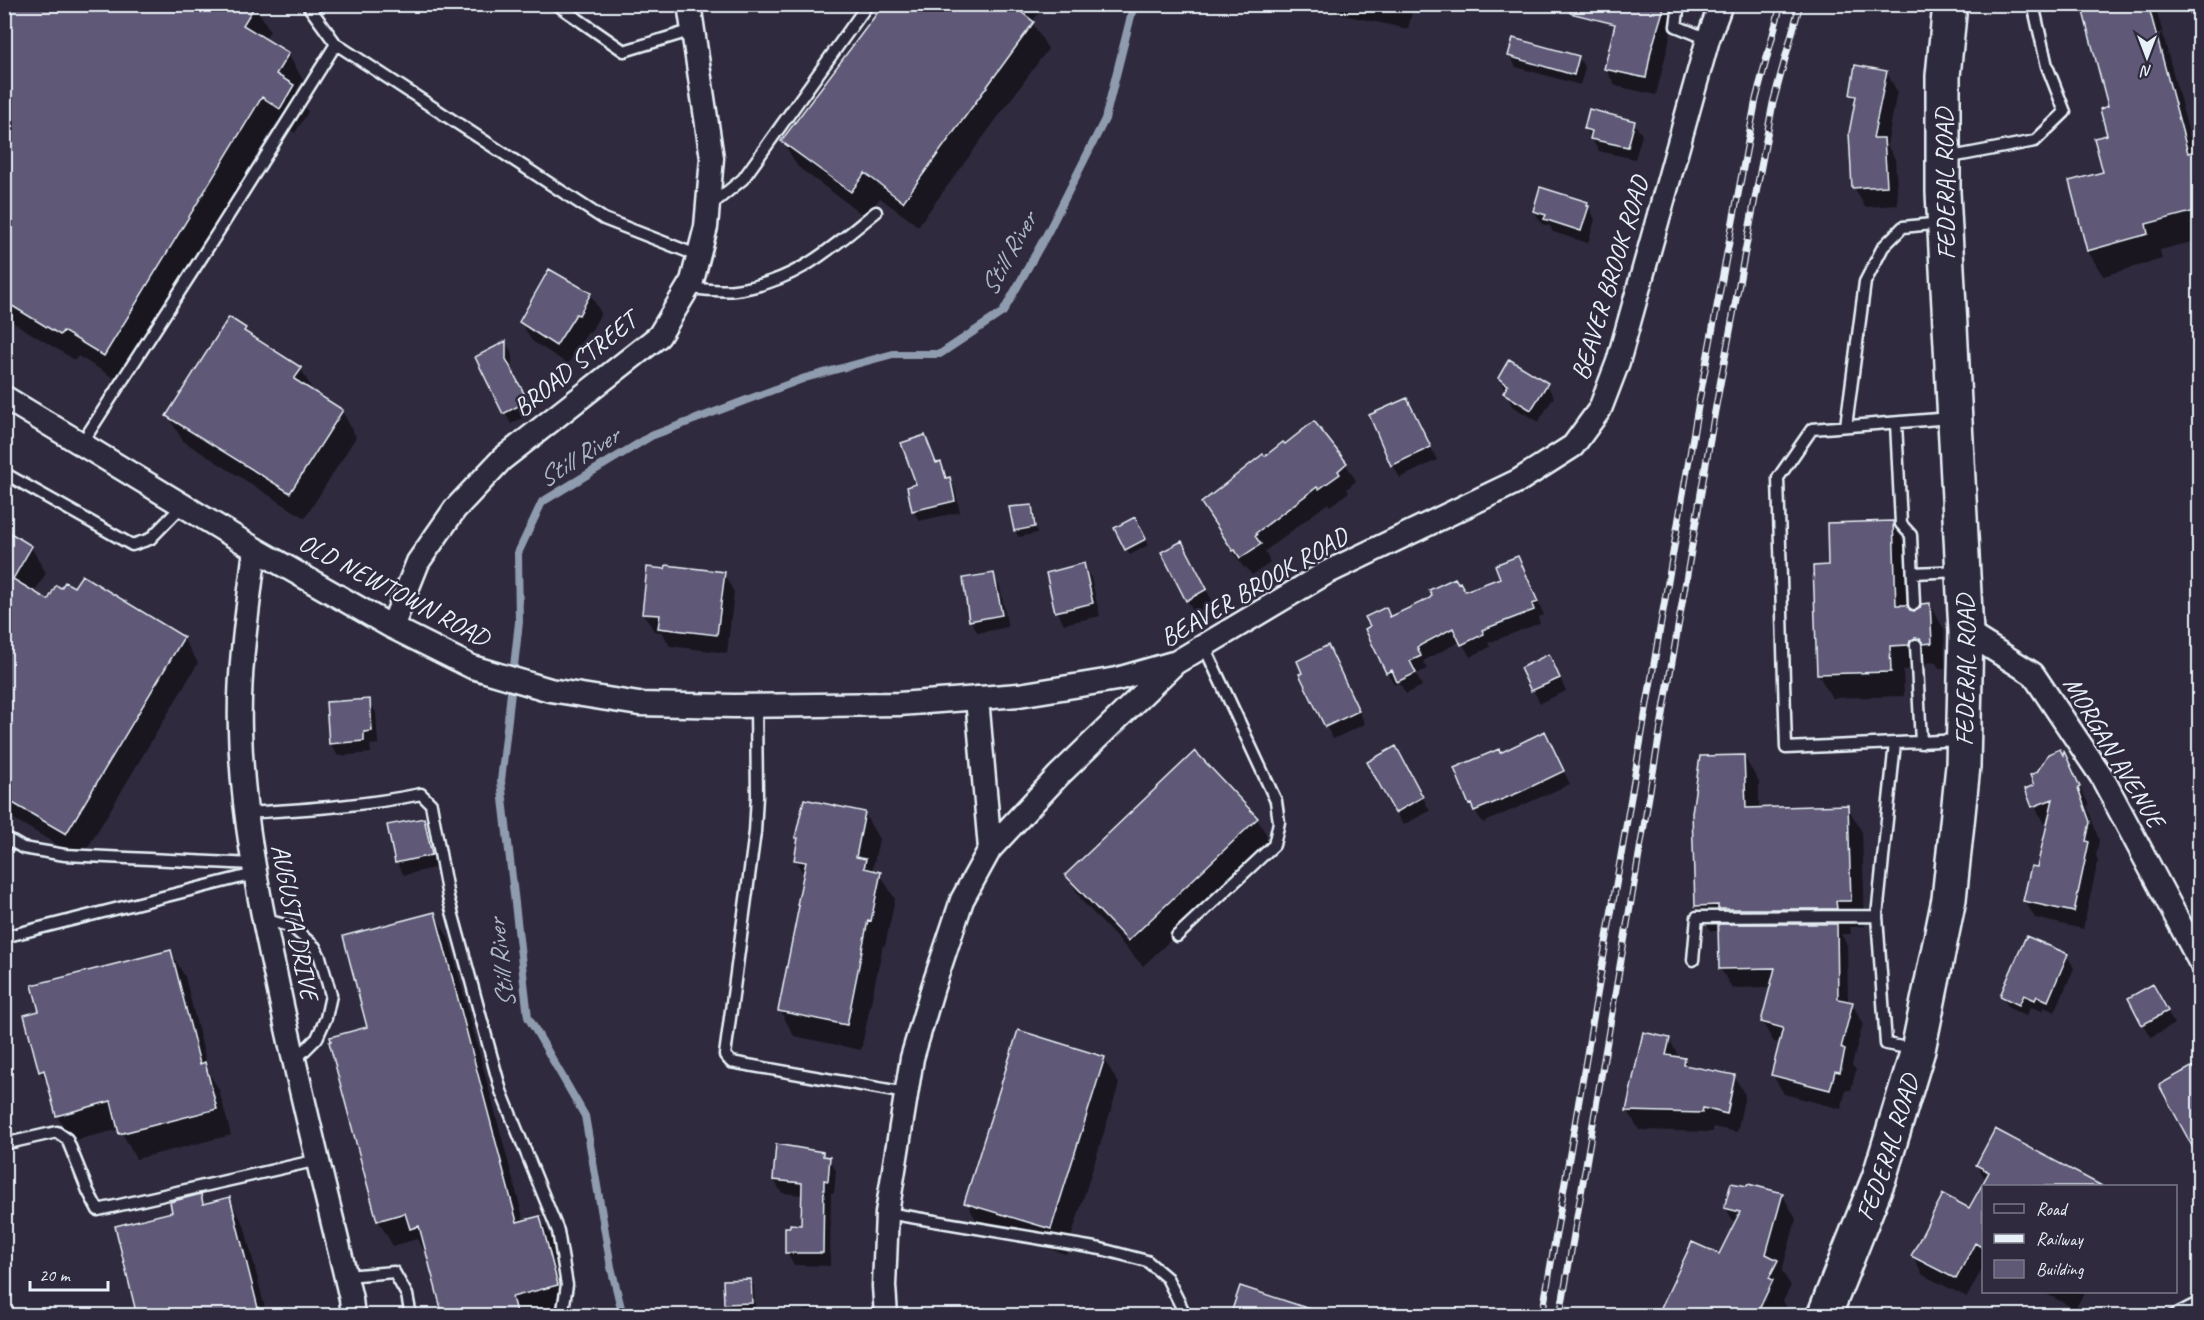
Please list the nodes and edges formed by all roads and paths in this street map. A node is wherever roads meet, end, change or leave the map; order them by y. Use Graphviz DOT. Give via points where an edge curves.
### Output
graph roads {
  1 [pos="308,4"];
  2 [pos="556,4"];
  3 [pos="689,4"];
  4 [pos="868,4"];
  5 [pos="1679,4"];
  6 [pos="1721,4"];
  7 [pos="1950,4"];
  8 [pos="2033,4"];
  9 [pos="2195,4"];
  10 [pos="2199,21"];
  11 [pos="693,30"];
  12 [pos="1708,39"];
  13 [pos="336,44"];
  14 [pos="1943,159"];
  15 [pos="708,207"];
  16 [pos="876,212"];
  17 [pos="1944,223"];
  18 [pos="699,256"];
  19 [pos="688,288"];
  20 [pos="4,397"];
  21 [pos="1954,418"];
  22 [pos="1896,423"];
  23 [pos="1846,426"];
  24 [pos="82,443"];
  25 [pos="4,473"];
  26 [pos="184,504"];
  27 [pos="255,549"];
  28 [pos="1962,571"];
  29 [pos="1914,573"];
  30 [pos="1914,604"];
  31 [pos="392,627"];
  32 [pos="1966,632"];
  33 [pos="1916,645"];
  34 [pos="1204,646"];
  35 [pos="1175,663"];
  36 [pos="978,698"];
  37 [pos="756,706"];
  38 [pos="1963,740"];
  39 [pos="1921,742"];
  40 [pos="1895,743"];
  41 [pos="246,813"];
  42 [pos="4,837"];
  43 [pos="990,849"];
  44 [pos="254,869"];
  45 [pos="1877,916"];
  46 [pos="263,918"];
  47 [pos="1177,936"];
  48 [pos="4,937"];
  49 [pos="1693,960"];
  50 [pos="2199,962"];
  51 [pos="1918,1050"];
  52 [pos="294,1061"];
  53 [pos="906,1093"];
  54 [pos="4,1142"];
  55 [pos="318,1160"];
  56 [pos="887,1213"];
  57 [pos="346,1276"];
  58 [pos="2199,1302"];
  59 [pos="352,1307"];
  60 [pos="411,1316"];
  61 [pos="562,1316"];
  62 [pos="886,1316"];
  63 [pos="1186,1316"];
  64 [pos="1824,1316"];
  65 [pos="2173,1316"];
  1 -- 13 [label="lane"];
  2 -- 11 [label="lane" via="624,51"];
  3 -- 11 [label="street, BROAD STREET"];
  4 -- 15 [label="lane" via="743,180"];
  5 -- 12 [label="lane" via="1676,26"];
  6 -- 12 [label="street, BEAVER BROOK ROAD"];
  7 -- 14 [label="main road, FEDERAL ROAD" via="1943,76"];
  8 -- 14 [label="lane" via="2047,66 2065,112 2035,141"];
  9 -- 10 [label="lane"];
  11 -- 15 [label="street, BROAD STREET" via="712,158"];
  12 -- 34 [label="street, BEAVER BROOK ROAD" via="1618,362 1600,409 1573,446 1518,481 1326,573"];
  13 -- 18 [label="lane" via="604,219"];
  13 -- 24 [label="lane"];
  14 -- 17 [label="main road, FEDERAL ROAD"];
  15 -- 18 [label="street, BROAD STREET"];
  16 -- 19 [label="lane" via="812,263 770,282 733,290"];
  17 -- 21 [label="main road, FEDERAL ROAD"];
  17 -- 23 [label="lane" via="1903,227 1882,247 1865,282"];
  18 -- 19 [label="street, BROAD STREET"];
  19 -- 31 [label="street, BROAD STREET" via="659,336 502,459 455,508 418,562"];
  20 -- 24 [label="street, OLD NEWTOWN ROAD"];
  21 -- 22 [label="lane"];
  21 -- 28 [label="main road, FEDERAL ROAD"];
  22 -- 23 [label="lane"];
  22 -- 29 [label="lane" via="1901,524 1911,535"];
  23 -- 40 [label="lane" via="1812,429 1778,478 1786,748"];
  24 -- 26 [label="street, OLD NEWTOWN ROAD"];
  25 -- 26 [label="lane" via="132,545 150,539"];
  26 -- 27 [label="street, OLD NEWTOWN ROAD"];
  27 -- 31 [label="street, OLD NEWTOWN ROAD"];
  27 -- 41 [label="street, AUGUSTA DRIVE" via="242,664 240,729"];
  28 -- 29 [label="lane"];
  28 -- 32 [label="main road, FEDERAL ROAD"];
  29 -- 30 [label="lane"];
  31 -- 37 [label="street, OLD NEWTOWN ROAD" via="472,667 550,690 639,704"];
  32 -- 38 [label="main road, FEDERAL ROAD"];
  32 -- 50 [label="street, MORGAN AVENUE" via="2033,674 2102,777"];
  33 -- 39 [label="lane"];
  34 -- 35 [label="street, BEAVER BROOK ROAD"];
  34 -- 47 [label="lane" via="1276,801 1279,822 1274,845"];
  35 -- 36 [label="street, OLD NEWTOWN ROAD" via="1117,678"];
  35 -- 43 [label="street, BEAVER BROOK ROAD" via="1058,776"];
  36 -- 37 [label="street, OLD NEWTOWN ROAD" via="899,704"];
  36 -- 43 [label="street"];
  37 -- 53 [label="lane" via="755,832 724,1055 731,1062"];
  38 -- 39 [label="lane"];
  38 -- 51 [label="main road, FEDERAL ROAD" via="1949,899"];
  39 -- 40 [label="lane"];
  40 -- 45 [label="lane"];
  41 -- 44 [label="street, AUGUSTA DRIVE"];
  41 -- 61 [label="lane" via="335,807 421,794 431,804 448,897 501,1091 558,1231 567,1285"];
  42 -- 44 [label="lane" via="23,848 65,855"];
  43 -- 53 [label="street, BEAVER BROOK ROAD" via="962,900 912,1058"];
  44 -- 46 [label="street, AUGUSTA DRIVE"];
  44 -- 48 [label="lane"];
  45 -- 49 [label="lane" via="1697,917"];
  45 -- 51 [label="lane" via="1886,1044"];
  46 -- 52 [label="street, AUGUSTA DRIVE"];
  46 -- 52 [label="lane" via="292,927 315,947 331,995 317,1038"];
  51 -- 64 [label="main road, FEDERAL ROAD" via="1879,1178"];
  52 -- 55 [label="street, AUGUSTA DRIVE"];
  53 -- 56 [label="street, BEAVER BROOK ROAD"];
  54 -- 55 [label="lane" via="57,1132 67,1139 98,1210"];
  55 -- 57 [label="street, AUGUSTA DRIVE"];
  56 -- 62 [label="street, BEAVER BROOK ROAD"];
  56 -- 63 [label="lane" via="1101,1249 1147,1261 1167,1278"];
  57 -- 59 [label="street, AUGUSTA DRIVE"];
  57 -- 60 [label="lane" via="394,1272 407,1295"];
  58 -- 65 [label="lane"];
}
